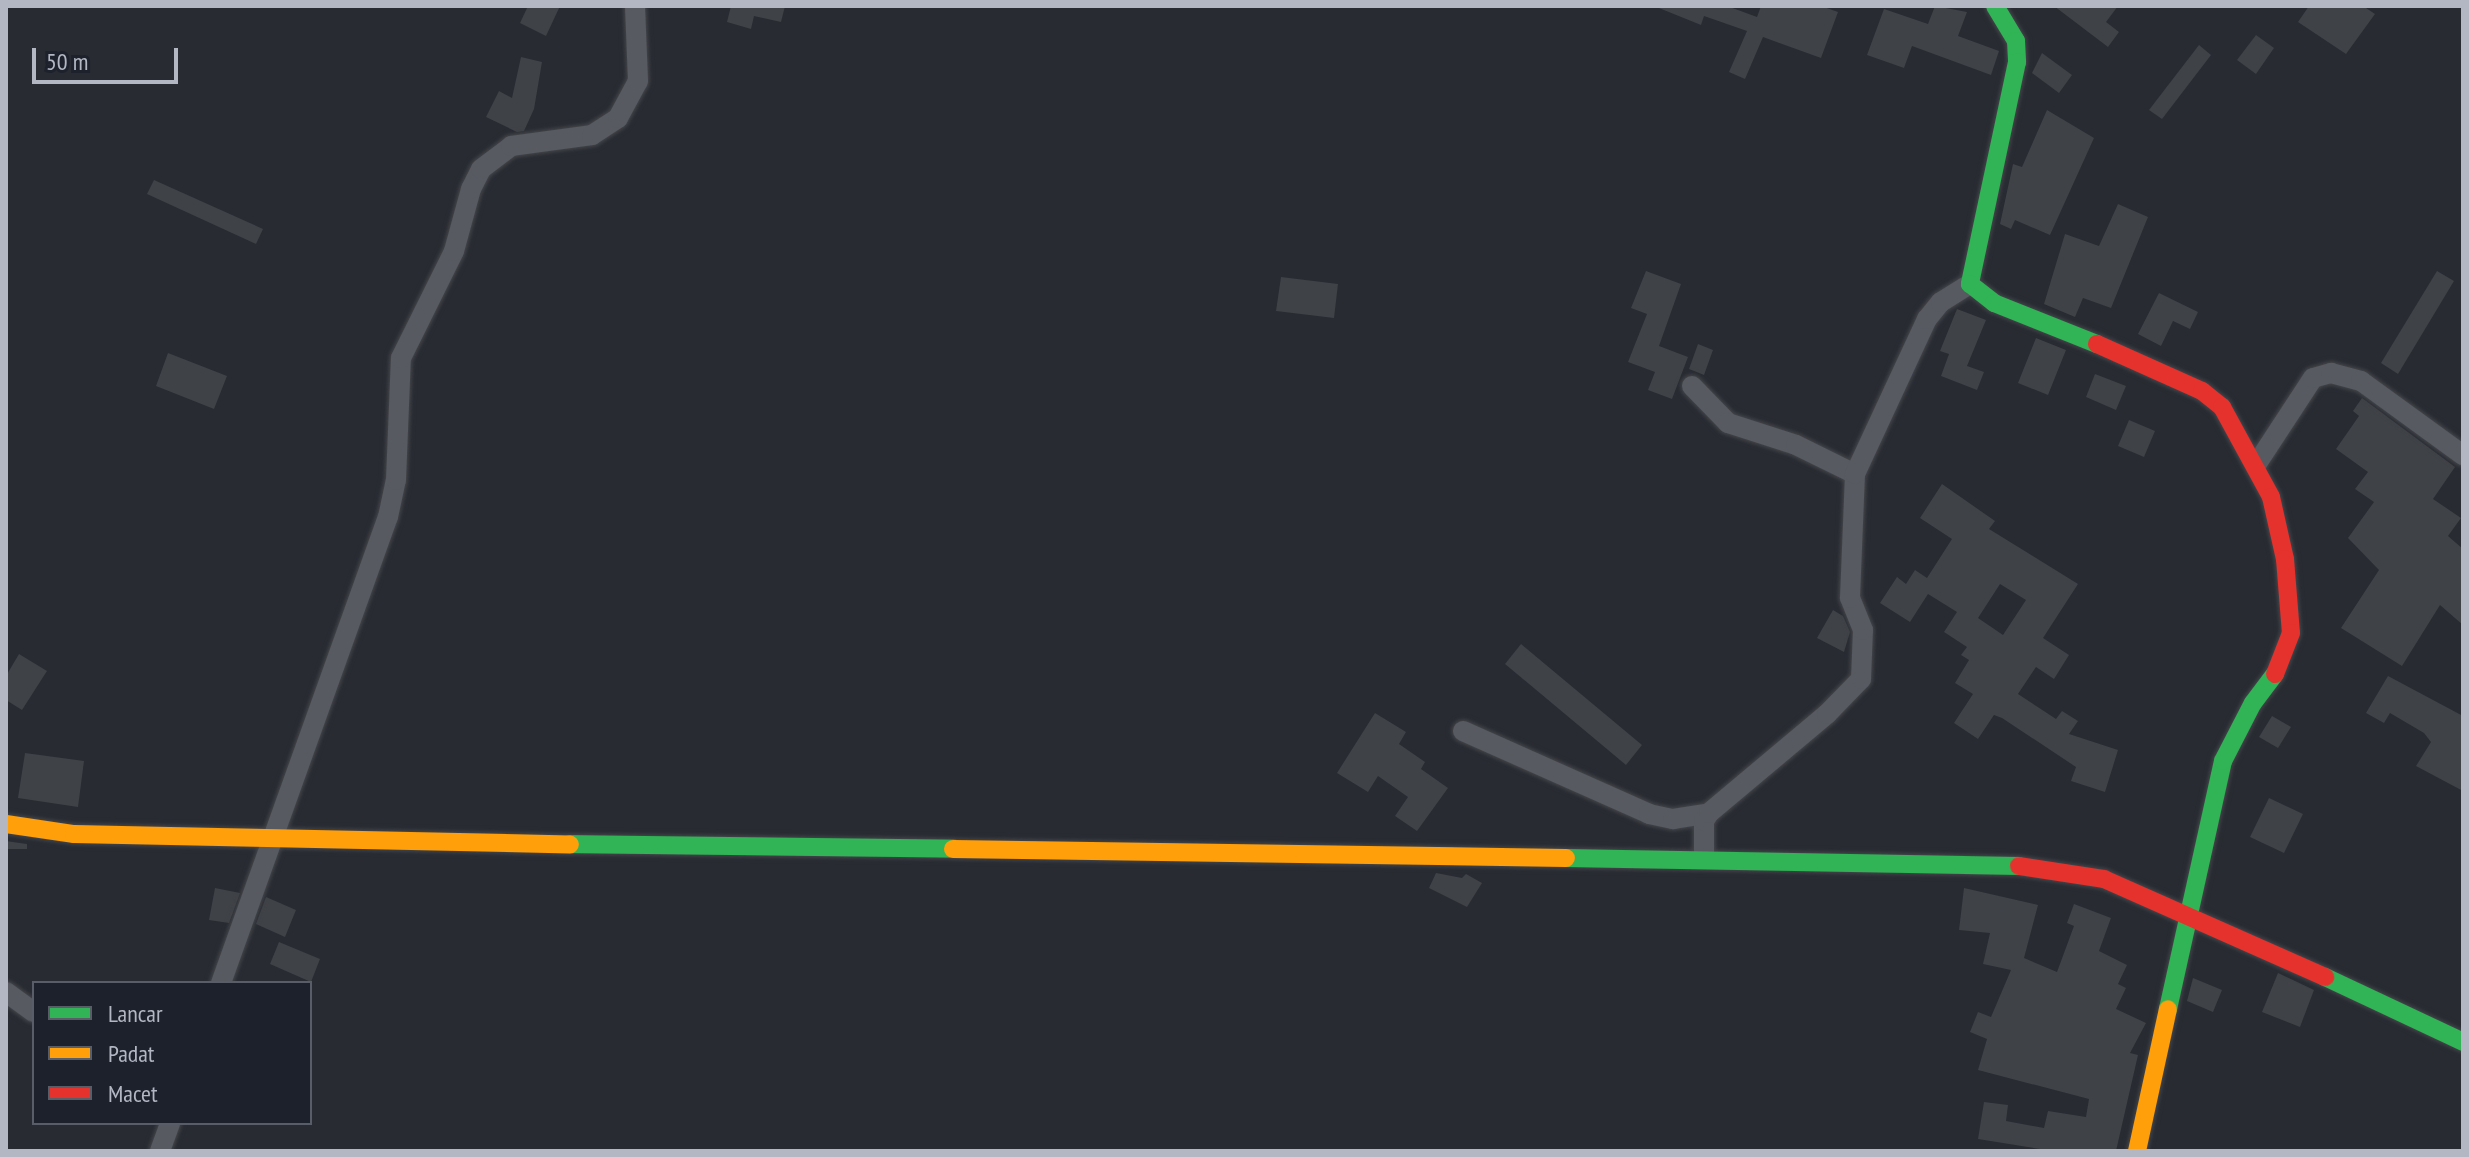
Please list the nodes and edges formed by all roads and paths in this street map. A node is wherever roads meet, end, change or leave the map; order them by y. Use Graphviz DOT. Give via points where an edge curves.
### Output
graph roads {
  1 [pos="635,6"];
  2 [pos="1995,6"];
  3 [pos="1970,284"];
  4 [pos="1692,386"];
  5 [pos="2463,455"];
  6 [pos="2256,465"];
  7 [pos="1855,474"];
  8 [pos="1463,731"];
  9 [pos="1709,813"];
  10 [pos="6,824"];
  11 [pos="277,837"];
  12 [pos="1704,859"];
  13 [pos="2192,914"];
  14 [pos="222,981"];
  15 [pos="6,992"];
  16 [pos="32,1011"];
  17 [pos="2463,1042"];
  18 [pos="169,1125"];
  19 [pos="160,1151"];
  20 [pos="2137,1151"];
  1 -- 11 [label="street" via="638,81 618,118 592,135 511,146 481,169 471,189 454,251 401,358 396,480 388,517"];
  2 -- 3 [label="street" via="2016,41 2016,75"];
  3 -- 6 [label="street" via="1994,303 2202,391 2229,417"];
  3 -- 7 [label="street" via="1941,302 1927,319"];
  4 -- 7 [label="street" via="1728,423 1796,445"];
  5 -- 6 [label="street" via="2361,381 2331,373 2313,378"];
  6 -- 13 [label="street" via="2271,497 2285,559 2291,633 2275,675 2253,703 2223,761"];
  7 -- 9 [label="street" via="1850,598 1863,630 1861,679"];
  8 -- 9 [label="street" via="1649,814 1673,819"];
  9 -- 12 [label="street" via="1704,821"];
  10 -- 11 [label="street" via="74,834"];
  11 -- 12 [label="street"];
  11 -- 14 [label="street"];
  12 -- 13 [label="street" via="2008,864 2104,879"];
  13 -- 17 [label="street"];
  13 -- 20 [label="street" via="2170,984"];
  15 -- 16 [label="street"];
  18 -- 19 [label="street"];
}
